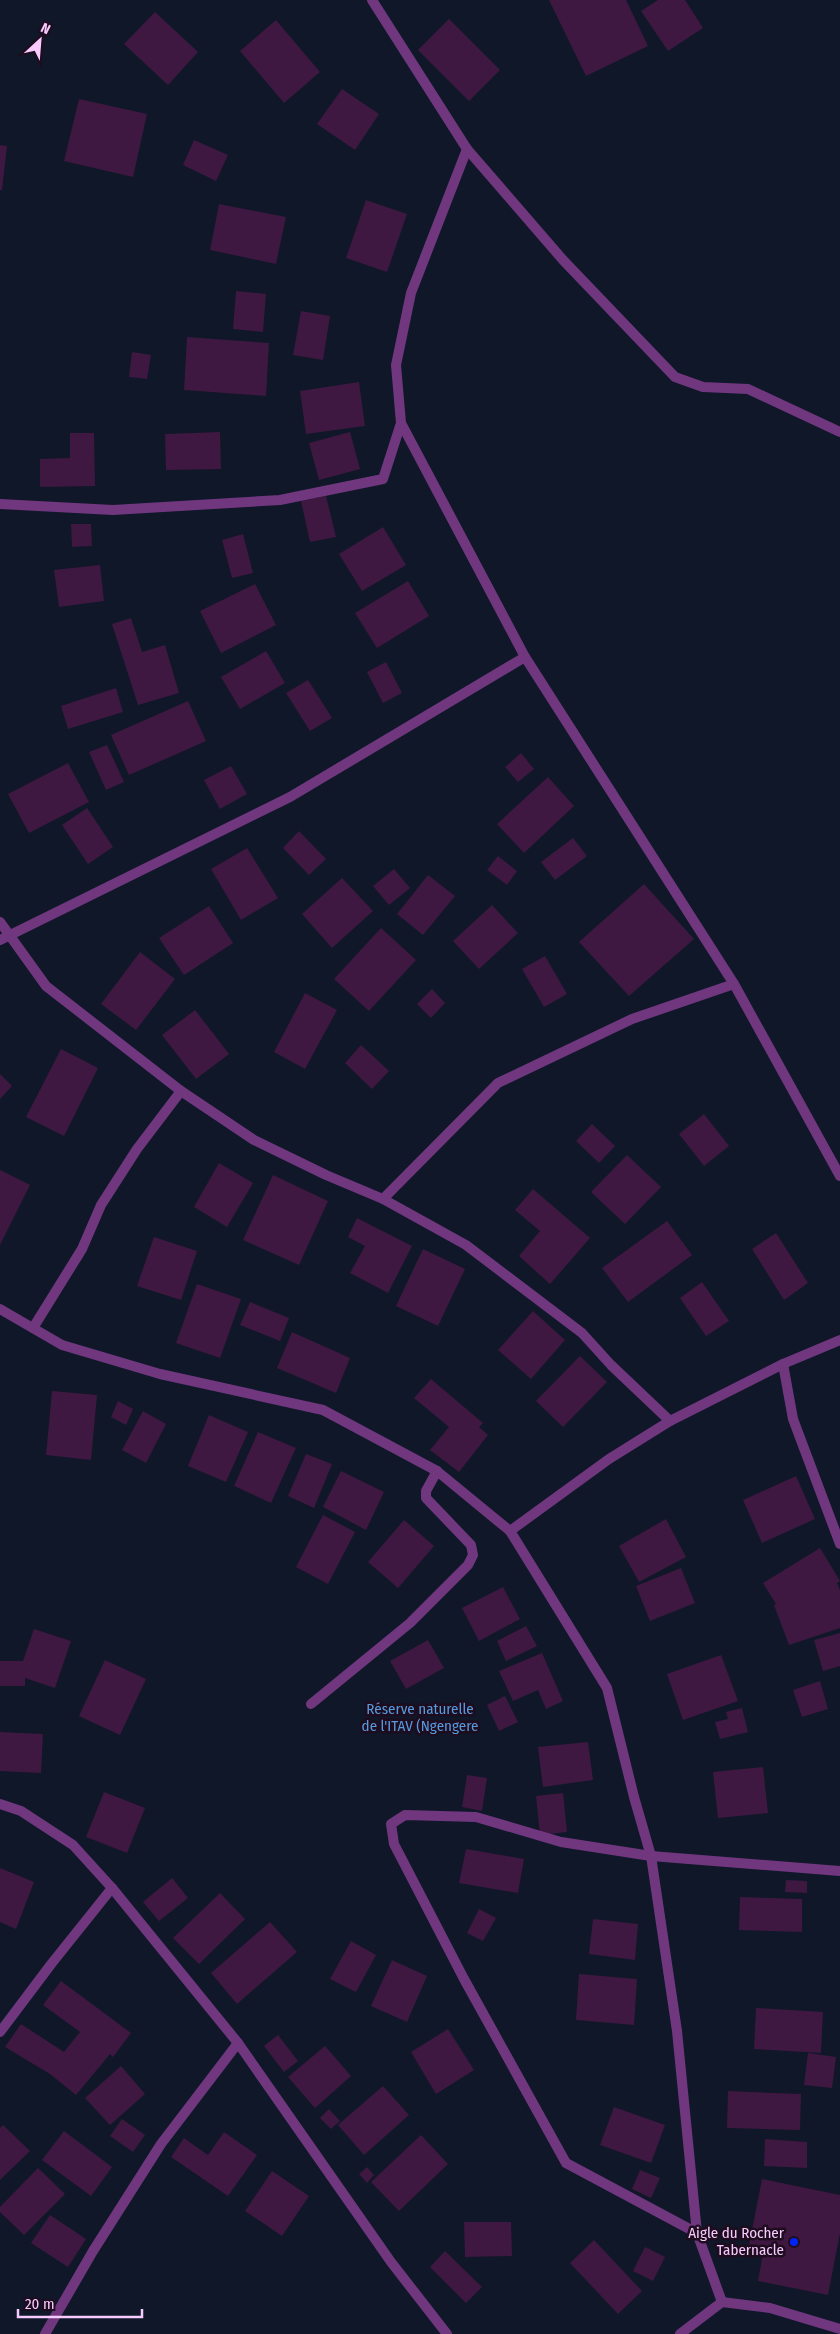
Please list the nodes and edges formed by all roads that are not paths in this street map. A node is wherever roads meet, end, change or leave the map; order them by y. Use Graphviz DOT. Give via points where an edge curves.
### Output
graph roads {
  1 [pos="372,0"];
  2 [pos="467,149"];
  3 [pos="401,423"];
  4 [pos="840,432"];
  5 [pos="0,504"];
  6 [pos="525,657"];
  7 [pos="0,922"];
  8 [pos="5,937"];
  9 [pos="734,984"];
  10 [pos="181,1091"];
  11 [pos="840,1176"];
  12 [pos="383,1198"];
  13 [pos="0,1309"];
  14 [pos="33,1328"];
  15 [pos="840,1340"];
  16 [pos="784,1364"];
  17 [pos="670,1421"];
  18 [pos="436,1470"];
  19 [pos="510,1531"];
  20 [pos="840,1544"];
  21 [pos="310,1704"];
  22 [pos="0,1804"];
  23 [pos="651,1856"];
  24 [pos="840,1871"];
  25 [pos="112,1888"];
  26 [pos="0,2032"];
  27 [pos="238,2043"];
  28 [pos="698,2234"];
  29 [pos="722,2302"];
  30 [pos="840,2330"];
  31 [pos="45,2334"];
  32 [pos="447,2334"];
  33 [pos="680,2334"];
  1 -- 2 [label="street"];
  2 -- 3 [label="street" via="411,293 396,365"];
  2 -- 4 [label="street" via="562,260 675,377 703,387 748,389"];
  3 -- 5 [label="street" via="383,478 280,500 113,510"];
  3 -- 6 [label="street"];
  6 -- 8 [label="street" via="290,797"];
  6 -- 9 [label="street"];
  7 -- 8 [label="street"];
  8 -- 10 [label="street" via="46,986"];
  9 -- 11 [label="street"];
  9 -- 12 [label="street" via="632,1019 498,1083"];
  10 -- 12 [label="street" via="254,1140"];
  10 -- 14 [label="street" via="101,1205 82,1249"];
  12 -- 17 [label="street" via="466,1244 582,1333 610,1365"];
  13 -- 14 [label="street"];
  14 -- 18 [label="street" via="62,1345 160,1374 324,1410"];
  15 -- 16 [label="street"];
  16 -- 17 [label="street"];
  16 -- 20 [label="street" via="793,1419"];
  17 -- 19 [label="street" via="609,1459"];
  18 -- 19 [label="street"];
  18 -- 21 [label="street" via="426,1498 471,1545 473,1555 468,1565 410,1623"];
  19 -- 23 [label="street" via="607,1688"];
  22 -- 25 [label="street" via="20,1811 73,1845"];
  23 -- 24 [label="street"];
  23 -- 28 [label="street" via="677,2031"];
  23 -- 28 [label="street" via="560,1842 476,1817 405,1814 391,1824 398,1852 566,2163"];
  25 -- 26 [label="street"];
  25 -- 27 [label="street"];
  27 -- 31 [label="street" via="161,2144"];
  27 -- 32 [label="street" via="391,2262"];
  28 -- 29 [label="street"];
  29 -- 30 [label="street" via="770,2308"];
  29 -- 33 [label="street"];
}
